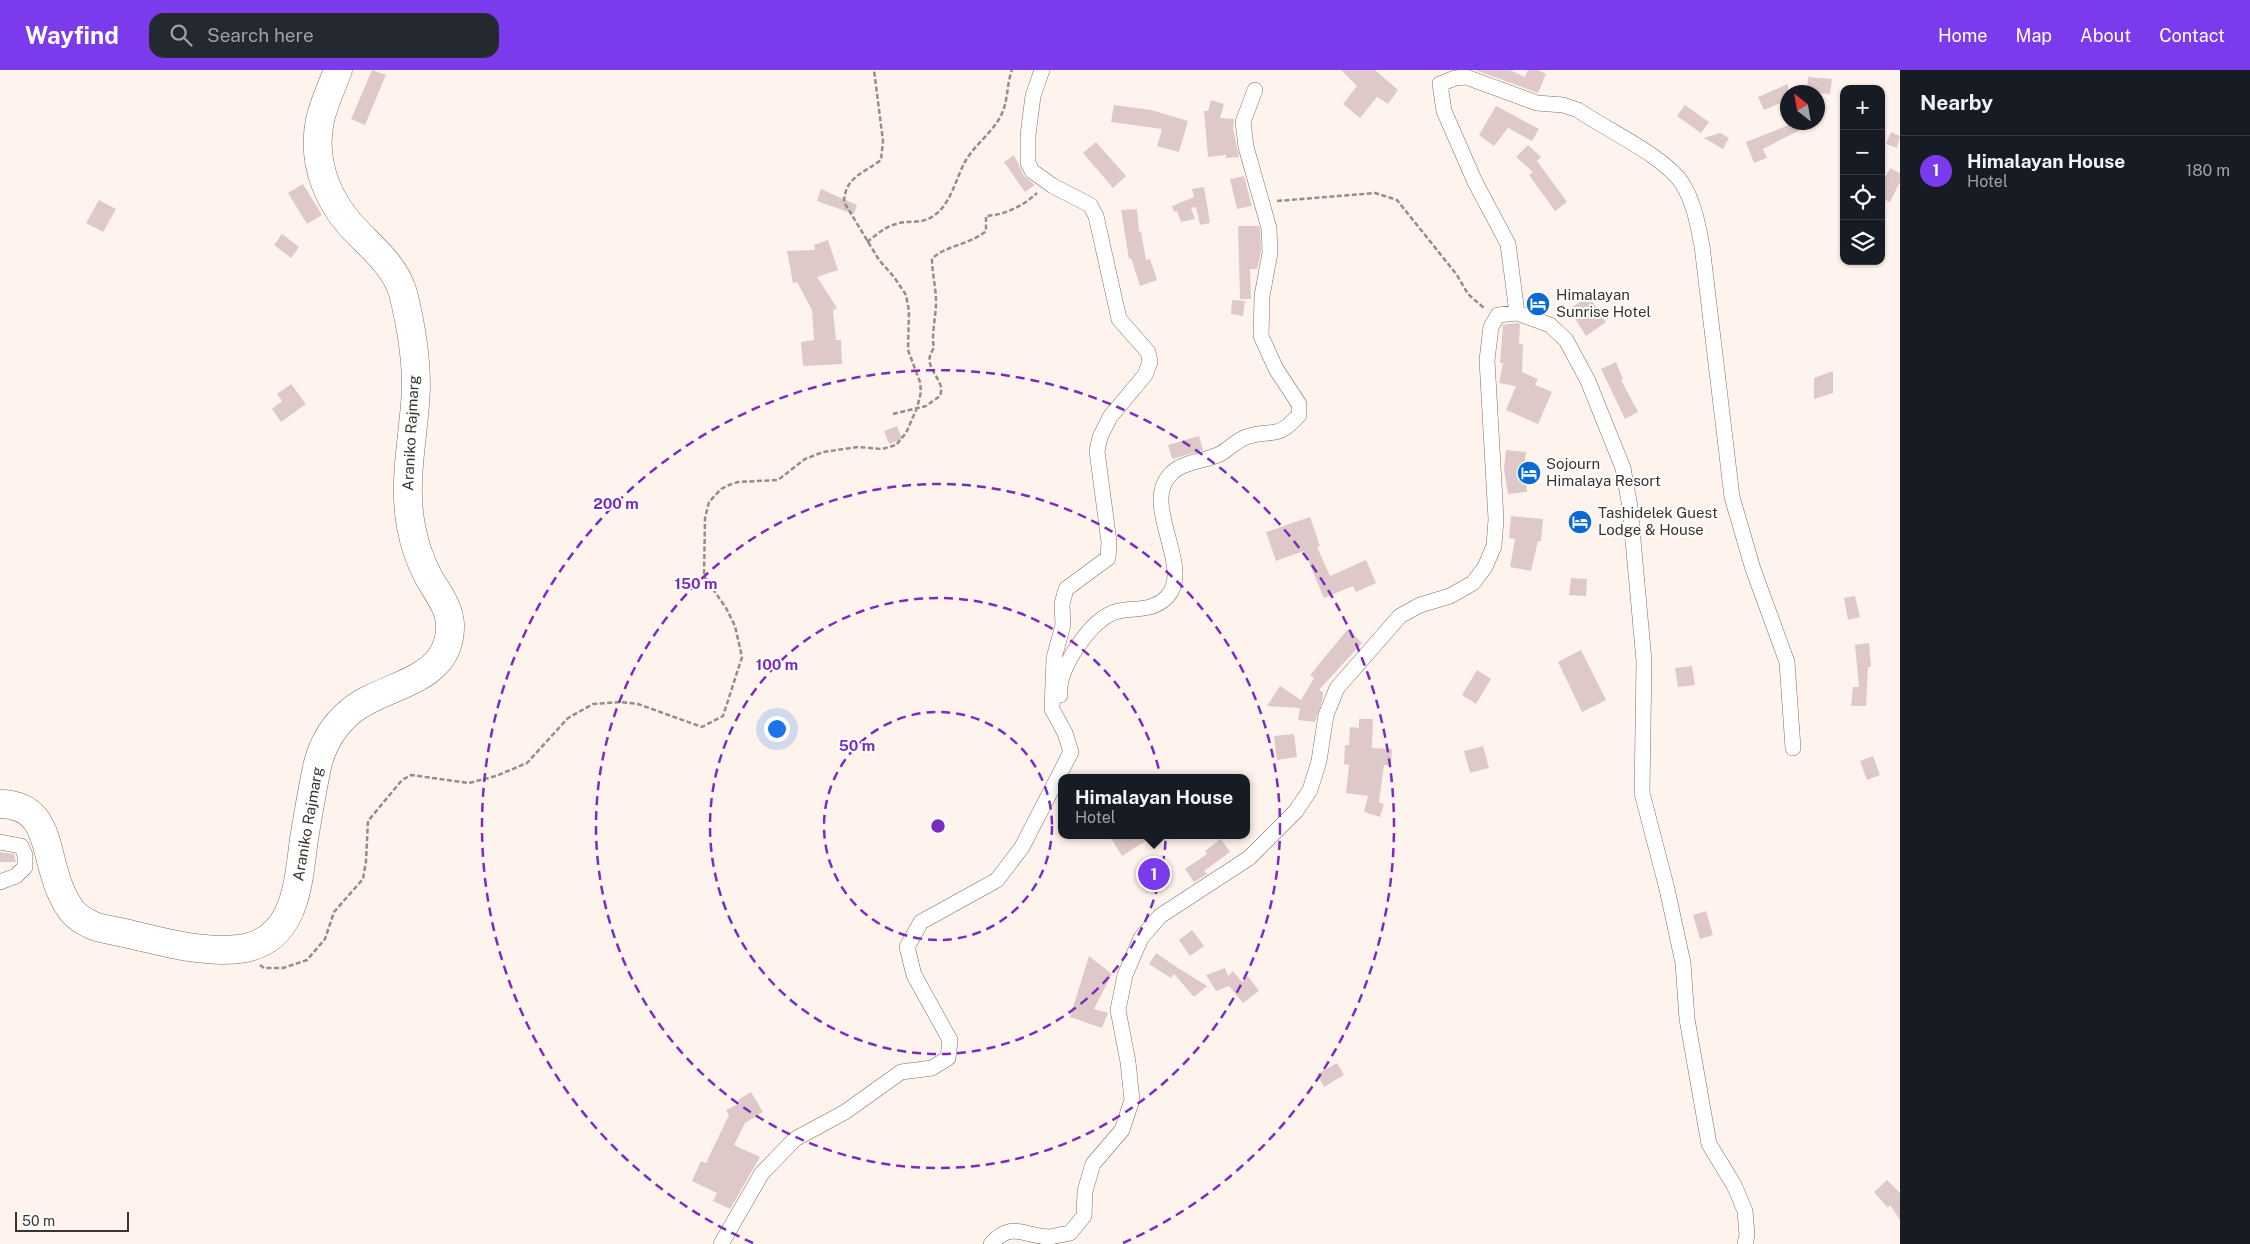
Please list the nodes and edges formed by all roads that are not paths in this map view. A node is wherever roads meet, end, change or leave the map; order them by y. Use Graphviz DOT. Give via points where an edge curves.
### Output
graph roads {
  1 [pos="338,70"];
  2 [pos="1042,70"];
  3 [pos="1439,77"];
  4 [pos="1255,90"];
  5 [pos="1517,313"];
  6 [pos="1065,733"];
  7 [pos="1793,748"];
  8 [pos="1060,774"];
  9 [pos="1058,777"];
  10 [pos="0,804"];
  11 [pos="0,842"];
  12 [pos="0,882"];
  13 [pos="721,1244"];
  14 [pos="991,1244"];
  15 [pos="1745,1244"];
  1 -- 10 [label="highway, Araniko Rajmarg" via="320,120 317,150 323,181 337,208 379,253 402,289 416,384 407,490 410,524 426,573 444,603 450,623 447,643 437,663 419,677 366,701 331,732 318,762 298,884 290,913 281,926 256,945 239,949 201,949 92,926 74,914 65,899 40,824 29,812 10,804"];
  2 -- 6 [label="street" via="1032,96 1028,163 1032,171 1053,186 1090,205 1096,216 1119,319 1148,352 1150,362 1145,375 1110,417 1100,437 1097,451 1110,542 1108,558 1066,589 1062,604 1063,625 1054,658 1052,710"];
  3 -- 5 [label="street" via="1444,110 1464,158 1508,244"];
  3 -- 7 [label="street" via="1466,77 1538,103 1578,110 1669,167 1683,185 1696,214 1702,246 1732,497 1753,569 1788,662"];
  4 -- 6 [label="street" via="1243,122 1246,147 1269,228 1270,253 1262,296 1261,336 1276,369 1299,404 1299,415 1287,428 1271,434 1245,437 1222,453 1187,464 1169,476 1161,490 1160,503 1173,557 1174,583 1168,596 1157,605 1111,613 1092,627 1067,663 1059,689"];
  5 -- 14 [label="street" via="1498,315 1491,327 1487,360 1496,519 1494,546 1485,567 1473,583 1400,616 1337,688 1326,715 1319,761 1310,790 1296,811 1249,858 1160,916 1141,938 1124,975 1118,1010 1132,1100 1122,1130 1093,1164 1085,1191 1084,1216 1070,1233 1049,1237 1021,1231 1004,1232"];
  5 -- 15 [label="street" via="1550,325 1566,340 1588,382 1623,468 1630,508 1644,661 1642,793 1683,964 1687,1019 1709,1144 1734,1185 1745,1211"];
  6 -- 8 [label="street" via="1071,752"];
  9 -- 13 [label="street" via="1022,847 997,880 921,922 907,947 914,975 950,1040 948,1058 932,1068 900,1072 845,1112 795,1139 762,1174"];
  11 -- 12 [label="street" via="20,846 25,855 25,867 16,876"];
}
